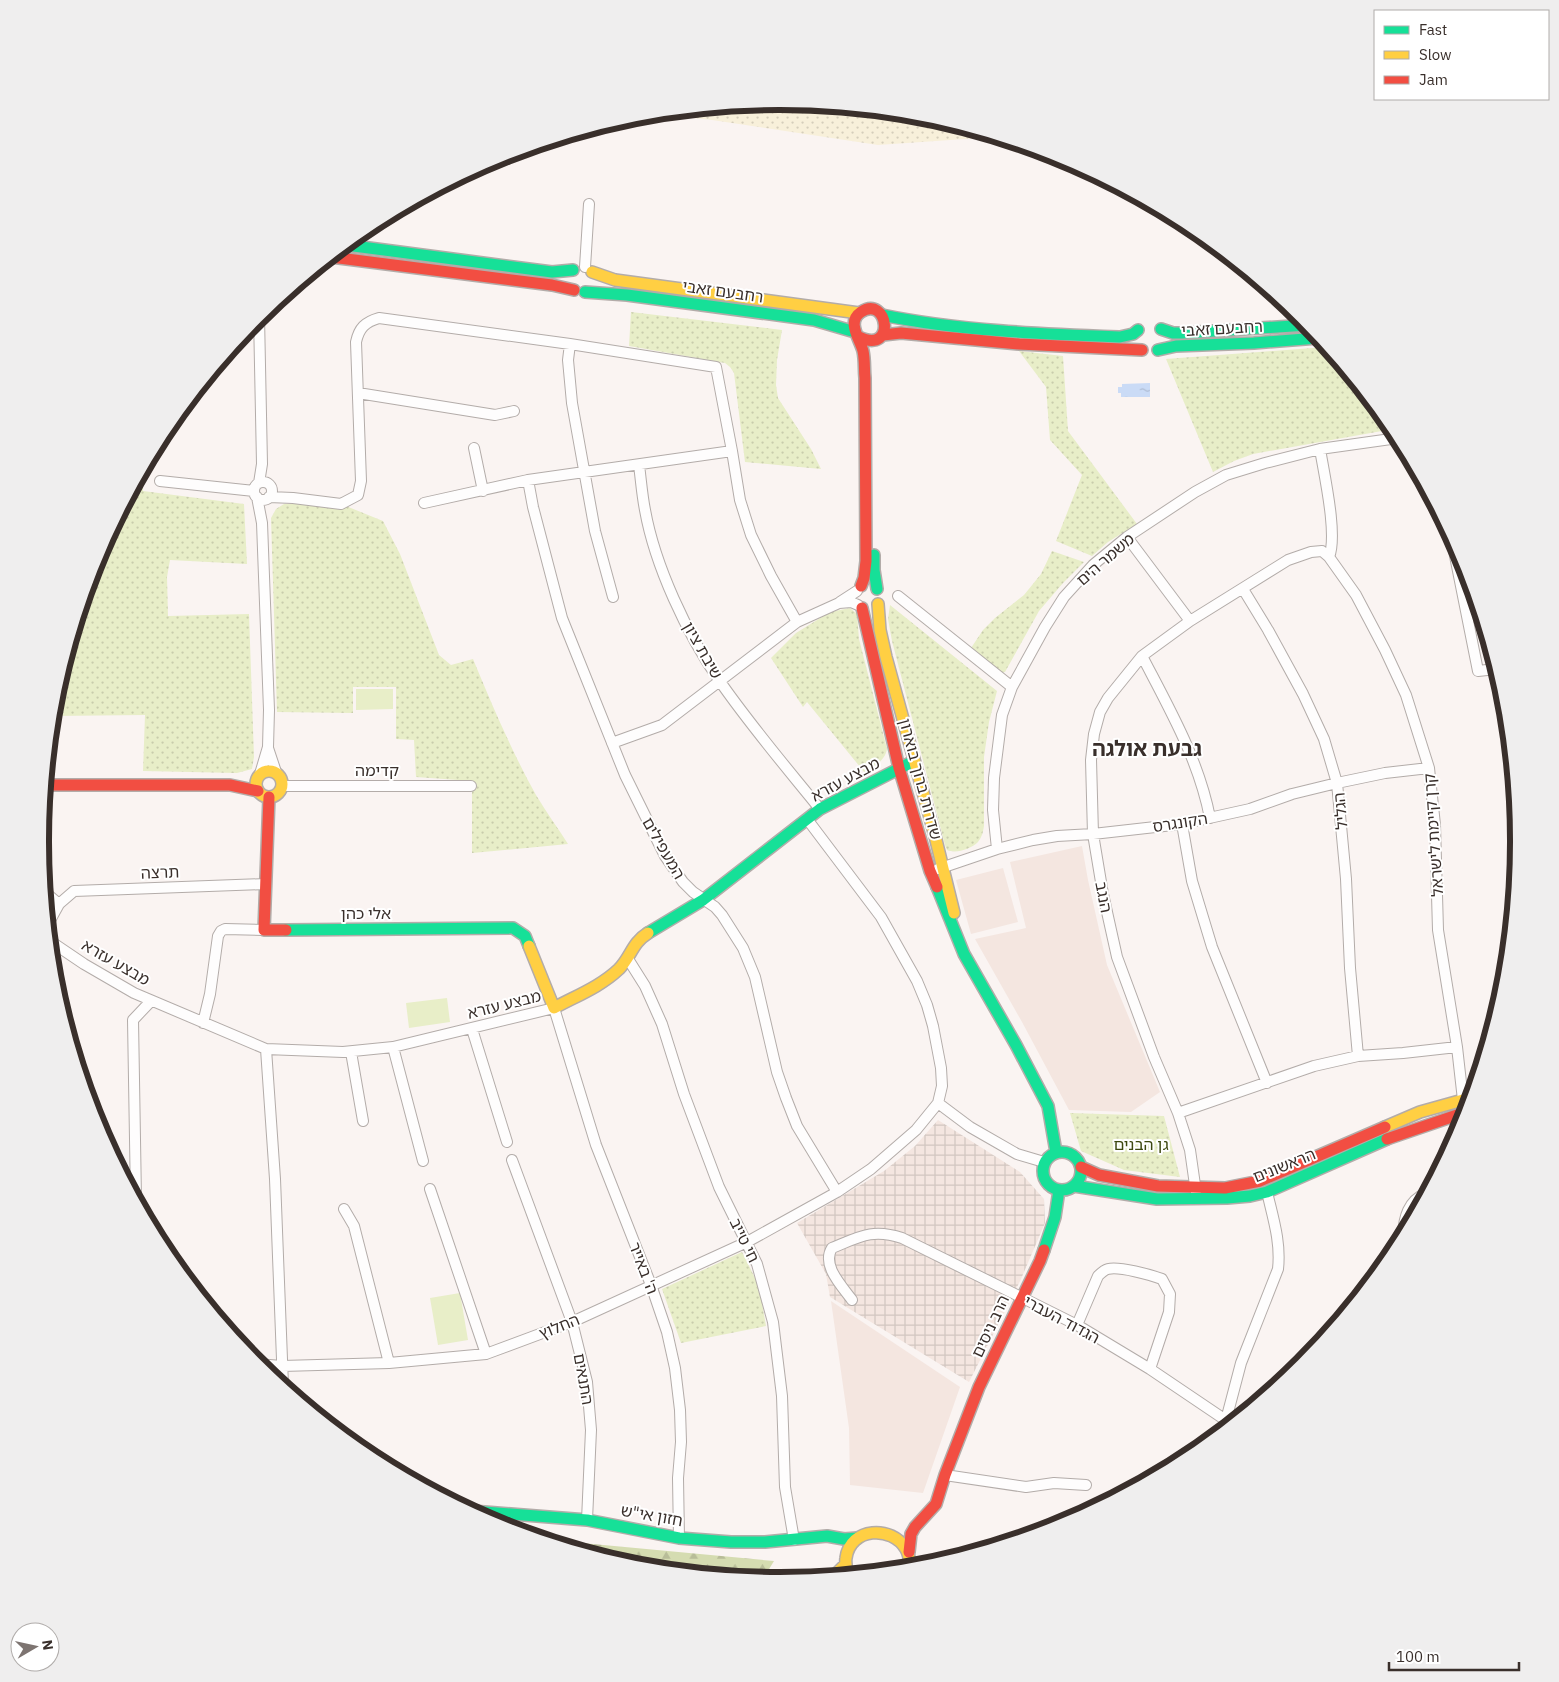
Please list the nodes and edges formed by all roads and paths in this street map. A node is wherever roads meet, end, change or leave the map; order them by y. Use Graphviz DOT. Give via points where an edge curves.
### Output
graph roads {
  1 [pos="589,204"];
  2 [pos="356,246"];
  3 [pos="339,258"];
  4 [pos="583,270"];
  5 [pos="580,291"];
  6 [pos="859,313"];
  7 [pos="882,315"];
  8 [pos="1298,326"];
  9 [pos="259,328"];
  10 [pos="1161,329"];
  11 [pos="1138,330"];
  12 [pos="857,335"];
  13 [pos="880,337"];
  14 [pos="1310,339"];
  15 [pos="570,344"];
  16 [pos="1142,350"];
  17 [pos="1158,350"];
  18 [pos="358,393"];
  19 [pos="514,411"];
  20 [pos="1390,439"];
  21 [pos="474,448"];
  22 [pos="1320,449"];
  23 [pos="732,451"];
  24 [pos="639,464"];
  25 [pos="584,471"];
  26 [pos="528,480"];
  27 [pos="160,481"];
  28 [pos="264,491"];
  29 [pos="483,491"];
  30 [pos="424,503"];
  31 [pos="1127,538"];
  32 [pos="1329,557"];
  33 [pos="1457,567"];
  34 [pos="859,588"];
  35 [pos="877,589"];
  36 [pos="1243,589"];
  37 [pos="898,596"];
  38 [pos="613,597"];
  39 [pos="839,603"];
  40 [pos="878,604"];
  41 [pos="860,606"];
  42 [pos="1190,621"];
  43 [pos="797,622"];
  44 [pos="1142,656"];
  45 [pos="1489,670"];
  46 [pos="719,680"];
  47 [pos="1012,686"];
  48 [pos="612,743"];
  49 [pos="268,747"];
  50 [pos="914,761"];
  51 [pos="899,768"];
  52 [pos="1429,768"];
  53 [pos="276,772"];
  54 [pos="258,776"];
  55 [pos="879,778"];
  56 [pos="1337,783"];
  57 [pos="51,785"];
  58 [pos="230,785"];
  59 [pos="283,786"];
  60 [pos="471,786"];
  61 [pos="258,791"];
  62 [pos="906,793"];
  63 [pos="269,797"];
  64 [pos="820,809"];
  65 [pos="1210,818"];
  66 [pos="807,819"];
  67 [pos="1182,824"];
  68 [pos="1093,834"];
  69 [pos="997,849"];
  70 [pos="944,867"];
  71 [pos="930,872"];
  72 [pos="266,884"];
  73 [pos="51,897"];
  74 [pos="703,900"];
  75 [pos="59,904"];
  76 [pos="53,915"];
  77 [pos="264,930"];
  78 [pos="57,945"];
  79 [pos="964,954"];
  80 [pos="628,959"];
  81 [pos="151,1000"];
  82 [pos="554,1008"];
  83 [pos="203,1023"];
  84 [pos="472,1029"];
  85 [pos="393,1047"];
  86 [pos="1457,1047"];
  87 [pos="266,1049"];
  88 [pos="351,1052"];
  89 [pos="1358,1056"];
  90 [pos="1266,1083"];
  91 [pos="1465,1094"];
  92 [pos="1462,1102"];
  93 [pos="938,1103"];
  94 [pos="1460,1108"];
  95 [pos="1178,1113"];
  96 [pos="1457,1115"];
  97 [pos="1448,1118"];
  98 [pos="362,1121"];
  99 [pos="1052,1127"];
  100 [pos="506,1142"];
  101 [pos="1056,1152"];
  102 [pos="1070,1153"];
  103 [pos="512,1160"];
  104 [pos="423,1161"];
  105 [pos="1044,1162"];
  106 [pos="1081,1167"];
  107 [pos="136,1185"];
  108 [pos="1074,1186"];
  109 [pos="430,1189"];
  110 [pos="1059,1190"];
  111 [pos="837,1192"];
  112 [pos="1267,1192"];
  113 [pos="1196,1193"];
  114 [pos="1415,1200"];
  115 [pos="344,1209"];
  116 [pos="1409,1211"];
  117 [pos="747,1242"];
  118 [pos="651,1286"];
  119 [pos="1021,1297"];
  120 [pos="852,1300"];
  121 [pos="572,1322"];
  122 [pos="1077,1325"];
  123 [pos="486,1354"];
  124 [pos="389,1363"];
  125 [pos="271,1365"];
  126 [pos="282,1366"];
  127 [pos="1150,1369"];
  128 [pos="283,1376"];
  129 [pos="1229,1417"];
  130 [pos="1225,1420"];
  131 [pos="945,1475"];
  132 [pos="1086,1485"];
  133 [pos="493,1513"];
  134 [pos="922,1518"];
  135 [pos="587,1520"];
  136 [pos="886,1532"];
  137 [pos="827,1536"];
  138 [pos="679,1538"];
  139 [pos="858,1538"];
  140 [pos="794,1540"];
  141 [pos="912,1559"];
  142 [pos="911,1560"];
  143 [pos="846,1565"];
  1 -- 4 [label="street"];
  2 -- 4 [label="main road, רחבעם זאבי" via="552,272"];
  3 -- 5 [label="main road, רחבעם זאבי"];
  4 -- 5 [label="main road" via="569,277"];
  4 -- 5 [label="main road" via="594,283 593,287"];
  4 -- 6 [label="main road, רחבעם זאבי" via="615,280"];
  5 -- 12 [label="main road, רחבעם זאבי" via="805,319 838,326"];
  6 -- 7 [label="main road" via="868,309"];
  6 -- 12 [label="main road" via="854,322"];
  7 -- 11 [label="main road" via="1029,333 1120,337"];
  7 -- 13 [label="main road" via="886,324"];
  8 -- 10 [label="main road, רחבעם זאבי" via="1173,333"];
  9 -- 28 [label="street"];
  10 -- 11 [label="main road" via="1150,324"];
  10 -- 17 [label="main road" via="1164,338"];
  11 -- 16 [label="main road" via="1136,341"];
  12 -- 13 [label="main road" via="868,341"];
  12 -- 34 [label="main road" via="864,358 866,456 866,561"];
  13 -- 16 [label="main road" via="901,332 1019,344"];
  13 -- 35 [label="main road" via="874,357 877,474 874,570"];
  14 -- 17 [label="main road, רחבעם זאבי" via="1176,346"];
  15 -- 18 [label="street" via="380,318 366,323 358,334 355,353"];
  15 -- 23 [label="street" via="716,367"];
  15 -- 25 [label="street" via="568,360 572,402"];
  16 -- 17 [label="main road" via="1150,353"];
  18 -- 19 [label="street" via="495,415"];
  18 -- 28 [label="street" via="361,481 358,495 341,504"];
  20 -- 22 [label="street, משמר הים"];
  21 -- 29 [label="street"];
  22 -- 31 [label="street, משמר הים" via="1226,475"];
  22 -- 32 [label="street" via="1332,528"];
  23 -- 24 [label="street"];
  23 -- 43 [label="street" via="740,500 751,535"];
  24 -- 25 [label="street"];
  24 -- 46 [label="street, שיבת ציון" via="645,511 657,554 696,643"];
  25 -- 26 [label="street"];
  25 -- 38 [label="street" via="595,530"];
  26 -- 29 [label="street"];
  26 -- 48 [label="street, המעפילים" via="562,618"];
  27 -- 28 [label="street"];
  28 -- 49 [label="street"];
  29 -- 30 [label="street"];
  31 -- 42 [label="street"];
  31 -- 47 [label="street, משמר הים" via="1093,565 1064,596"];
  32 -- 36 [label="street, הנגב" via="1322,551 1288,560"];
  32 -- 52 [label="street, קרן קיימת לישראל" via="1356,595 1385,650 1406,695"];
  33 -- 45 [label="street" via="1478,671"];
  34 -- 35 [label="main road" via="870,585"];
  34 -- 39 [label="street"];
  34 -- 41 [label="main road" via="855,598"];
  35 -- 40 [label="main road" via="880,596"];
  36 -- 42 [label="street, הנגב"];
  36 -- 56 [label="street, הגליל" via="1304,694 1324,739"];
  37 -- 47 [label="street"];
  39 -- 41 [label="street" via="851,602"];
  39 -- 43 [label="street"];
  40 -- 41 [label="main road" via="871,609"];
  40 -- 50 [label="main road, שדרות ברוך בוארון" via="885,652"];
  41 -- 51 [label="main road, שדרות ברוך בוארון"];
  42 -- 44 [label="street, הנגב"];
  43 -- 46 [label="street"];
  44 -- 65 [label="street" via="1184,737 1206,795"];
  44 -- 68 [label="street, הנגב" via="1100,712 1091,760"];
  46 -- 48 [label="street" via="662,725"];
  46 -- 64 [label="street, שיבת ציון"];
  47 -- 69 [label="street, משמר הים" via="1002,715 994,778"];
  48 -- 74 [label="street, המעפילים" via="665,856 683,882"];
  49 -- 53 [label="street"];
  49 -- 54 [label="street"];
  50 -- 51 [label="main road, מבצע עזרא"];
  50 -- 70 [label="main road, שדרות ברוך בוארון"];
  51 -- 55 [label="main road, מבצע עזרא"];
  51 -- 62 [label="main road, שדרות ברוך בוארון"];
  52 -- 56 [label="street, הקונגרס"];
  52 -- 86 [label="street, קרן קיימת לישראל" via="1435,825 1438,930"];
  53 -- 54 [label="main road" via="268,770"];
  53 -- 59 [label="main road"];
  54 -- 58 [label="main road"];
  54 -- 61 [label="main road"];
  55 -- 62 [label="main road"];
  55 -- 64 [label="main road, מבצע עזרא"];
  56 -- 65 [label="street, הקונגרס" via="1292,794 1250,810"];
  56 -- 89 [label="street, הגליל"];
  57 -- 58 [label="main road"];
  58 -- 61 [label="main road"];
  59 -- 60 [label="street, קדימה"];
  59 -- 63 [label="main road" via="276,795"];
  61 -- 63 [label="main road"];
  62 -- 71 [label="main road, שדרות ברוך בוארון"];
  63 -- 72 [label="main road"];
  64 -- 66 [label="main road, מבצע עזרא"];
  65 -- 67 [label="street, הקונגרס"];
  66 -- 74 [label="main road, מבצע עזרא"];
  66 -- 93 [label="street" via="881,917 917,981 933,1026 941,1068 942,1086"];
  67 -- 68 [label="street, הקונגרס"];
  67 -- 90 [label="street" via="1192,881 1212,948"];
  68 -- 69 [label="street, הקונגרס" via="1057,836"];
  68 -- 95 [label="street, הנגב" via="1117,956"];
  69 -- 70 [label="street, הקונגרס"];
  70 -- 71 [label="street, הקונגרס"];
  70 -- 79 [label="main road, שדרות ברוך בוארון"];
  71 -- 79 [label="main road, שדרות ברוך בוארון"];
  72 -- 75 [label="street, תרצה" via="74,891"];
  72 -- 77 [label="main road"];
  73 -- 75 [label="street"];
  74 -- 80 [label="main road, מבצע עזרא" via="640,938 633,945"];
  74 -- 111 [label="street, המעפילים" via="722,915 743,948 755,977 786,1098 797,1126"];
  75 -- 76 [label="street"];
  77 -- 82 [label="main road, אלי כהן" via="513,928 525,936"];
  77 -- 83 [label="street, אלי כהן" via="221,931"];
  78 -- 81 [label="street, מבצע עזרא"];
  79 -- 99 [label="main road, שדרות ברוך בוארון" via="1048,1106"];
  80 -- 82 [label="main road, מבצע עזרא" via="605,981"];
  80 -- 117 [label="street, חי טייב" via="645,986 662,1024 719,1187"];
  81 -- 83 [label="street, מבצע עזרא"];
  81 -- 107 [label="street" via="133,1020"];
  82 -- 84 [label="street, מבצע עזרא"];
  82 -- 118 [label="street, ה' באייר" via="596,1146"];
  83 -- 87 [label="street, מבצע עזרא"];
  84 -- 85 [label="street, מבצע עזרא"];
  84 -- 100 [label="street"];
  85 -- 88 [label="street, מבצע עזרא"];
  85 -- 104 [label="street"];
  86 -- 89 [label="street"];
  86 -- 91 [label="street, קרן קיימת לישראל"];
  87 -- 88 [label="street, מבצע עזרא"];
  87 -- 126 [label="street"];
  88 -- 98 [label="street"];
  89 -- 90 [label="street" via="1314,1066"];
  90 -- 95 [label="street"];
  92 -- 113 [label="main road, הראשונים" via="1420,1112 1260,1181"];
  93 -- 105 [label="street" via="970,1127 1016,1154"];
  93 -- 111 [label="street, החלוץ" via="893,1151"];
  94 -- 97 [label="street"];
  95 -- 113 [label="street, הנגב" via="1190,1150"];
  96 -- 97 [label="main road, הראשונים"];
  97 -- 112 [label="main road, הראשונים" via="1390,1138"];
  99 -- 101 [label="main road, שדרות ברוך בוארון"];
  99 -- 102 [label="main road, שדרות ברוך בוארון"];
  101 -- 102 [label="main road"];
  101 -- 105 [label="main road"];
  102 -- 106 [label="main road"];
  103 -- 121 [label="street, התנאים"];
  105 -- 110 [label="main road" via="1042,1172 1046,1182"];
  106 -- 108 [label="main road"];
  106 -- 113 [label="main road, הראשונים" via="1099,1175"];
  108 -- 110 [label="main road"];
  108 -- 113 [label="main road, הראשונים" via="1157,1199"];
  109 -- 123 [label="street"];
  110 -- 119 [label="main road, הרב ניסים" via="1055,1217 1040,1261"];
  111 -- 117 [label="street, החלוץ"];
  112 -- 113 [label="main road, הראשונים" via="1250,1196"];
  112 -- 129 [label="street" via="1278,1237 1278,1269 1241,1363"];
  114 -- 116 [label="street"];
  115 -- 124 [label="street" via="354,1226"];
  117 -- 118 [label="street, החלוץ"];
  117 -- 140 [label="street, חי טייב" via="757,1264 773,1322 782,1396 786,1487"];
  118 -- 121 [label="street, החלוץ"];
  118 -- 138 [label="street, ה' באייר" via="667,1332 680,1410"];
  119 -- 120 [label="street, הגדוד העברי" via="902,1238 878,1233 832,1248 829,1254 834,1274"];
  119 -- 122 [label="street, הגדוד העברי"];
  119 -- 131 [label="main road, הרב ניסים" via="979,1387"];
  121 -- 123 [label="street, החלוץ"];
  121 -- 135 [label="street, התנאים" via="587,1382 591,1430"];
  122 -- 127 [label="street, הגדוד העברי"];
  122 -- 127 [label="street" via="1102,1272 1112,1269 1162,1279 1170,1294 1169,1312"];
  123 -- 124 [label="street, החלוץ"];
  124 -- 126 [label="street, החלוץ"];
  125 -- 126 [label="street, החלוץ"];
  126 -- 128 [label="street"];
  127 -- 130 [label="street, הגדוד העברי"];
  131 -- 132 [label="street" via="1026,1487 1054,1483"];
  131 -- 134 [label="main road, הרב ניסים" via="936,1504"];
  133 -- 135 [label="main road, חזון אי\"ש"];
  134 -- 136 [label="main road, הרב ניסים"];
  134 -- 141 [label="main road, הרב ניסים" via="911,1534"];
  135 -- 138 [label="main road, חזון אי\"ש"];
  136 -- 139 [label="main road, הרב ניסים" via="871,1532"];
  136 -- 142 [label="main road" via="900,1539"];
  137 -- 139 [label="main road, חזון אי\"ש"];
  137 -- 140 [label="main road, חזון אי\"ש"];
  137 -- 143 [label="main road" via="843,1547"];
  138 -- 140 [label="main road, חזון אי\"ש" via="731,1542"];
  139 -- 143 [label="main road" via="851,1546"];
}
